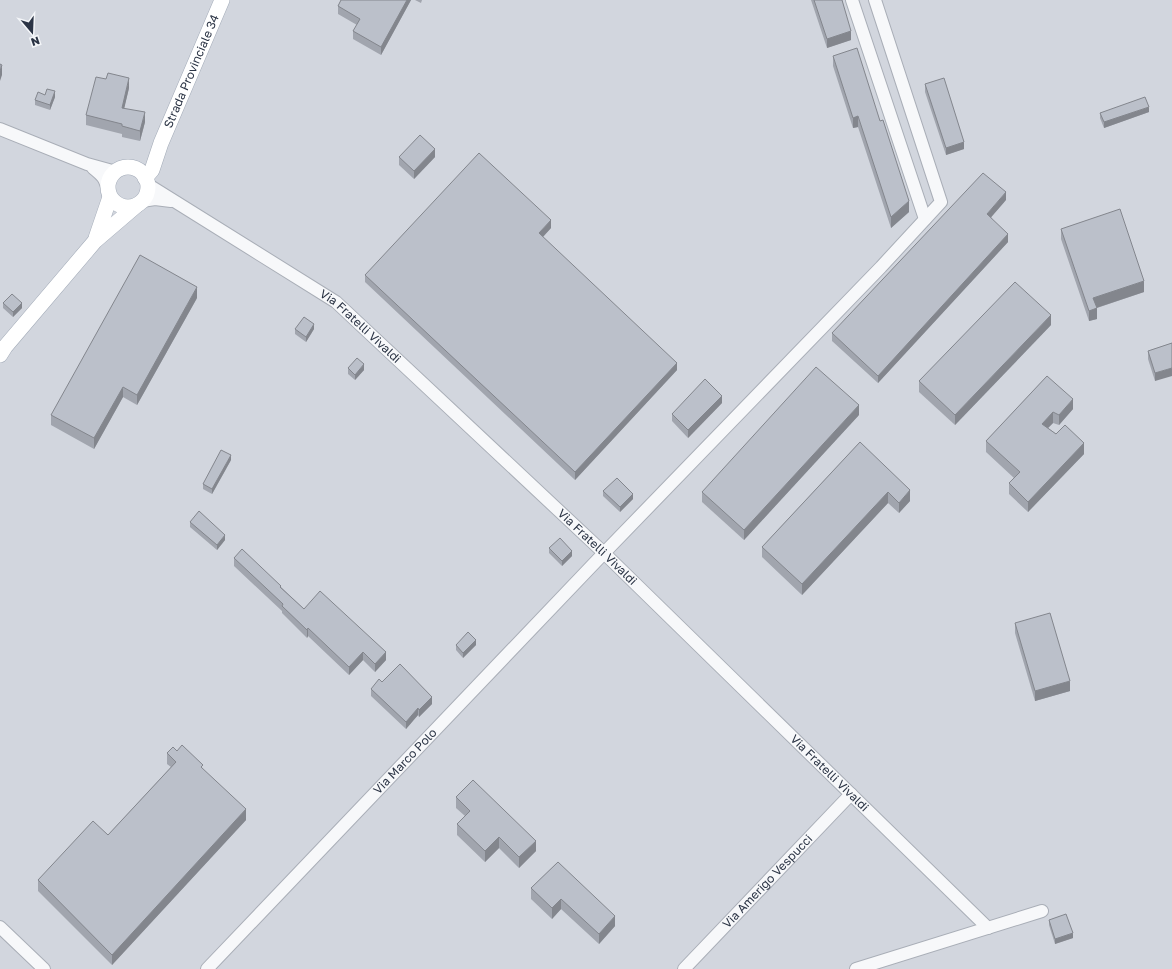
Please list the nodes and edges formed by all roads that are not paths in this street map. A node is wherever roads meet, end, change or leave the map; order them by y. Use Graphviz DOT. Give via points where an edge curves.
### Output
graph roads {
  1 [pos="222,0"];
  2 [pos="852,0"];
  3 [pos="875,0"];
  4 [pos="0,129"];
  5 [pos="161,143"];
  6 [pos="87,164"];
  7 [pos="133,168"];
  8 [pos="116,172"];
  9 [pos="146,181"];
  10 [pos="109,194"];
  11 [pos="176,202"];
  12 [pos="139,203"];
  13 [pos="925,219"];
  14 [pos="95,241"];
  15 [pos="0,355"];
  16 [pos="604,553"];
  17 [pos="851,794"];
  18 [pos="1042,911"];
  19 [pos="0,927"];
  20 [pos="988,928"];
  21 [pos="44,969"];
  22 [pos="207,969"];
  23 [pos="684,969"];
  24 [pos="856,969"];
  1 -- 5 [label="main road, Strada Provinciale 34"];
  2 -- 13 [label="street"];
  3 -- 13 [label="street, Via Marco Polo" via="941,202"];
  4 -- 6 [label="street"];
  5 -- 7 [label="main road, Strada Provinciale 34" via="139,166"];
  5 -- 9 [label="main road, Strada Provinciale 34"];
  6 -- 8 [label="street"];
  6 -- 10 [label="street" via="105,179"];
  7 -- 8 [label="main road"];
  7 -- 9 [label="main road" via="138,170"];
  8 -- 10 [label="main road" via="109,180"];
  9 -- 11 [label="street, Via Fratelli Vivaldi"];
  9 -- 12 [label="main road" via="145,196"];
  10 -- 12 [label="main road" via="119,205 131,207"];
  10 -- 14 [label="main road"];
  11 -- 12 [label="street, Via Fratelli Vivaldi" via="156,199"];
  11 -- 16 [label="street, Via Fratelli Vivaldi" via="336,302"];
  12 -- 14 [label="main road"];
  13 -- 16 [label="street, Via Marco Polo"];
  14 -- 15 [label="main road"];
  16 -- 17 [label="street, Via Fratelli Vivaldi"];
  16 -- 22 [label="street, Via Marco Polo"];
  17 -- 20 [label="street, Via Fratelli Vivaldi"];
  17 -- 23 [label="street, Via Amerigo Vespucci"];
  18 -- 20 [label="street"];
  19 -- 21 [label="street"];
  20 -- 24 [label="street"];
}
